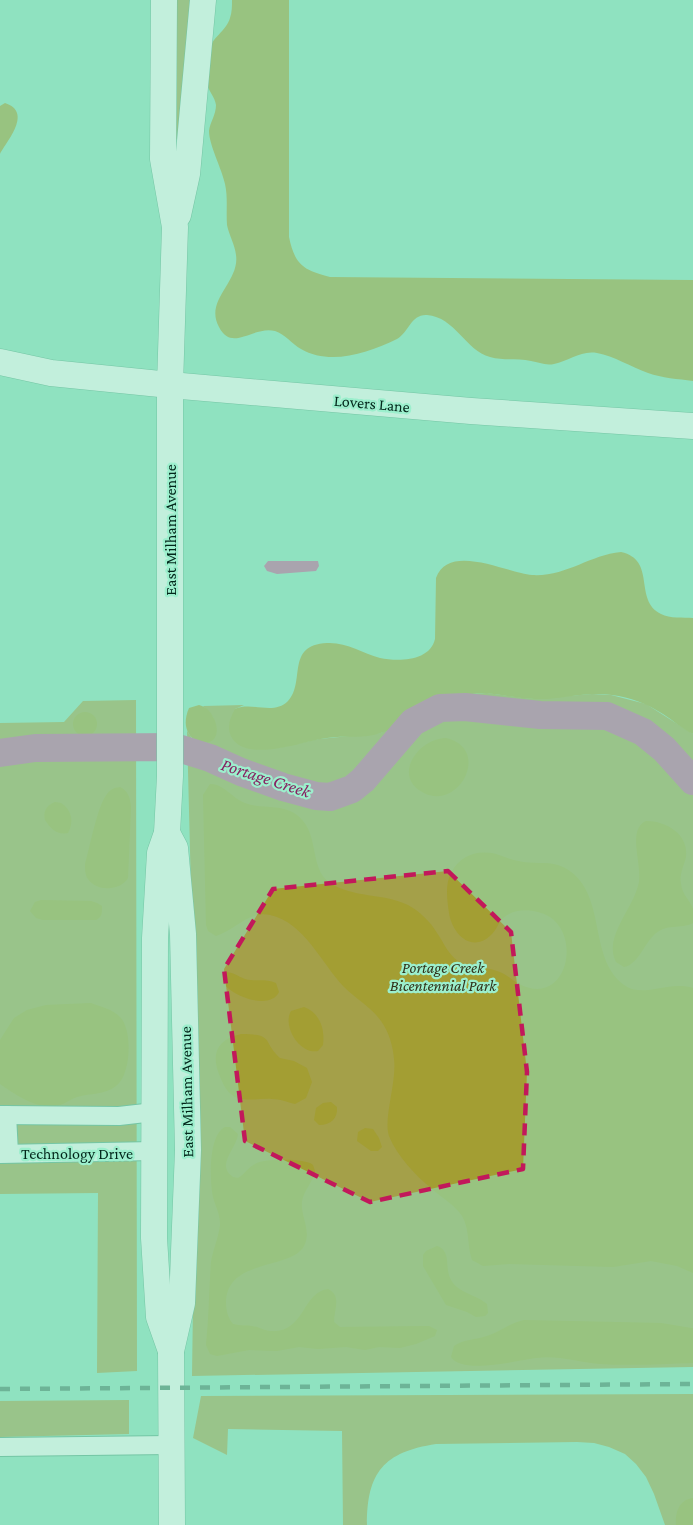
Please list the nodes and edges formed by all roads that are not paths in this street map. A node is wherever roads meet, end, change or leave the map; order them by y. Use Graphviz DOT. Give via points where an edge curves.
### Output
graph roads {
  1 [pos="164,0"];
  2 [pos="203,0"];
  3 [pos="175,227"];
  4 [pos="0,362"];
  5 [pos="51,373"];
  6 [pos="0,375"];
  7 [pos="170,385"];
  8 [pos="693,426"];
  9 [pos="167,833"];
  10 [pos="154,1112"];
  11 [pos="4,1115"];
  12 [pos="154,1151"];
  13 [pos="5,1154"];
  14 [pos="171,1351"];
  15 [pos="170,1445"];
  16 [pos="0,1447"];
  17 [pos="172,1525"];
  1 -- 3 [label="street, East Milham Avenue" via="163,159"];
  2 -- 3 [label="street, East Milham Avenue" via="187,174"];
  3 -- 7 [label="street, East Milham Avenue"];
  4 -- 5 [label="street, Lovers Lane"];
  5 -- 6 [label="street, Lovers Lane"];
  5 -- 7 [label="street, Lovers Lane"];
  7 -- 8 [label="street, Lovers Lane"];
  7 -- 9 [label="street, East Milham Avenue"];
  9 -- 10 [label="street, East Milham Avenue" via="160,853 155,938"];
  9 -- 14 [label="street, East Milham Avenue" via="175,848 183,934 188,1150 182,1303"];
  10 -- 11 [label="street" via="119,1116"];
  10 -- 12 [label="street, East Milham Avenue"];
  11 -- 13 [label="street"];
  12 -- 13 [label="street, Technology Drive"];
  12 -- 14 [label="street, East Milham Avenue" via="159,1317"];
  14 -- 15 [label="street, East Milham Avenue"];
  15 -- 16 [label="street"];
  15 -- 17 [label="street, East Milham Avenue"];
}
